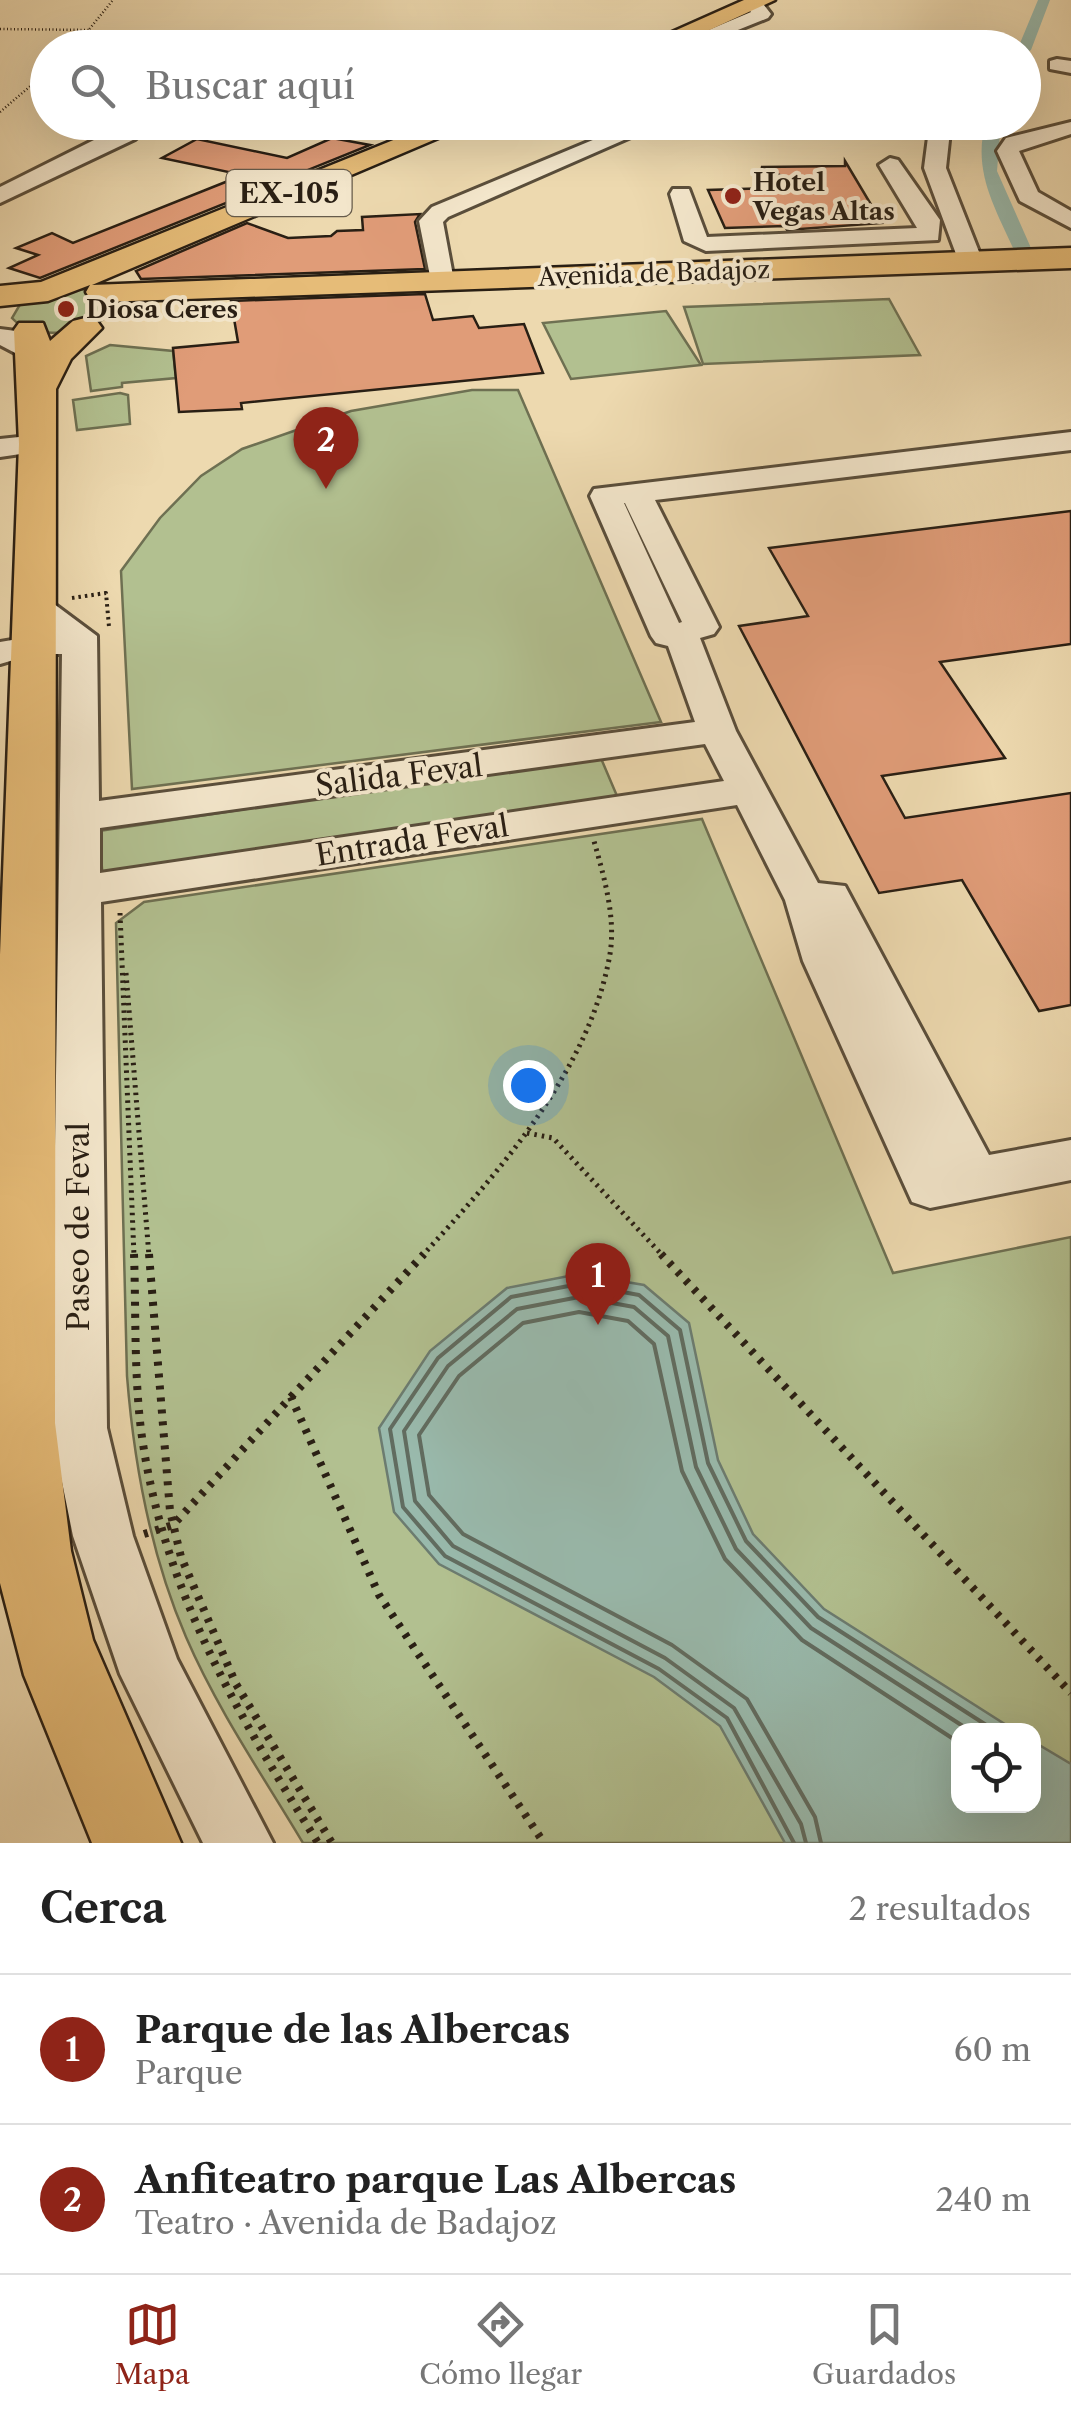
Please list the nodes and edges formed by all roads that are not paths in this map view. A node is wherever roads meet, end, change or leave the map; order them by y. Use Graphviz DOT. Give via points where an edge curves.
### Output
graph roads {
  1 [pos="759,2"];
  2 [pos="691,30"];
  3 [pos="721,30"];
  4 [pos="1071,128"];
  5 [pos="1041,135"];
  6 [pos="119,140"];
  7 [pos="426,140"];
  8 [pos="611,140"];
  9 [pos="939,140"];
  10 [pos="1022,140"];
  11 [pos="890,165"];
  12 [pos="681,194"];
  13 [pos="0,196"];
  14 [pos="1071,221"];
  15 [pos="855,253"];
  16 [pos="1071,258"];
  17 [pos="971,262"];
  18 [pos="441,280"];
  19 [pos="100,299"];
  20 [pos="14,316"];
  21 [pos="38,389"];
  22 [pos="1071,441"];
  23 [pos="19,446"];
  24 [pos="636,493"];
  25 [pos="683,589"];
  26 [pos="649,593"];
  27 [pos="681,633"];
  28 [pos="35,658"];
  29 [pos="717,731"];
  30 [pos="617,748"];
  31 [pos="747,791"];
  32 [pos="644,806"];
  33 [pos="80,817"];
  34 [pos="98,889"];
  35 [pos="13,987"];
  36 [pos="1071,1160"];
  37 [pos="11,1466"];
  38 [pos="137,1843"];
  39 [pos="239,1843"];
  1 -- 2 [label="main road"];
  1 -- 3 [label="street" via="762,14"];
  4 -- 5 [label="street"];
  6 -- 13 [label="street"];
  7 -- 19 [label="main road, EX-105"];
  8 -- 18 [label="street" via="440,212 431,222"];
  9 -- 17 [label="street" via="936,168"];
  10 -- 14 [label="street" via="1008,151 1028,196"];
  11 -- 15 [label="street" via="931,232"];
  12 -- 15 [label="street" via="700,243"];
  15 -- 17 [label="main road, Avenida de Badajoz"];
  15 -- 18 [label="main road, Avenida de Badajoz" via="794,268"];
  16 -- 17 [label="main road, Avenida de Badajoz"];
  18 -- 19 [label="main road, Avenida de Badajoz" via="236,289 157,302"];
  19 -- 20 [label="main road, EX-105"];
  19 -- 20 [label="main road" via="54,332"];
  19 -- 21 [label="main road" via="56,354"];
  20 -- 21 [label="main road"];
  21 -- 23 [label="main road"];
  22 -- 24 [label="street"];
  23 -- 28 [label="main road"];
  24 -- 25 [label="street"];
  24 -- 26 [label="street" via="605,496"];
  25 -- 26 [label="street"];
  25 -- 27 [label="street" via="702,628"];
  26 -- 27 [label="street" via="668,636"];
  27 -- 29 [label="street"];
  28 -- 33 [label="street, Paseo de Feval"];
  28 -- 35 [label="main road"];
  29 -- 30 [label="street, Salida Feval"];
  29 -- 31 [label="street"];
  30 -- 32 [label="street"];
  30 -- 33 [label="street, Salida Feval"];
  31 -- 32 [label="street, Entrada Feval"];
  31 -- 36 [label="street" via="806,900 830,896 843,958 976,1178"];
  32 -- 34 [label="street, Entrada Feval"];
  33 -- 34 [label="street, Paseo de Feval"];
  34 -- 39 [label="street, Paseo de Feval" via="79,1428 104,1536 151,1674"];
  35 -- 37 [label="main road" via="19,1423"];
  37 -- 38 [label="main road" via="59,1654"];
}
